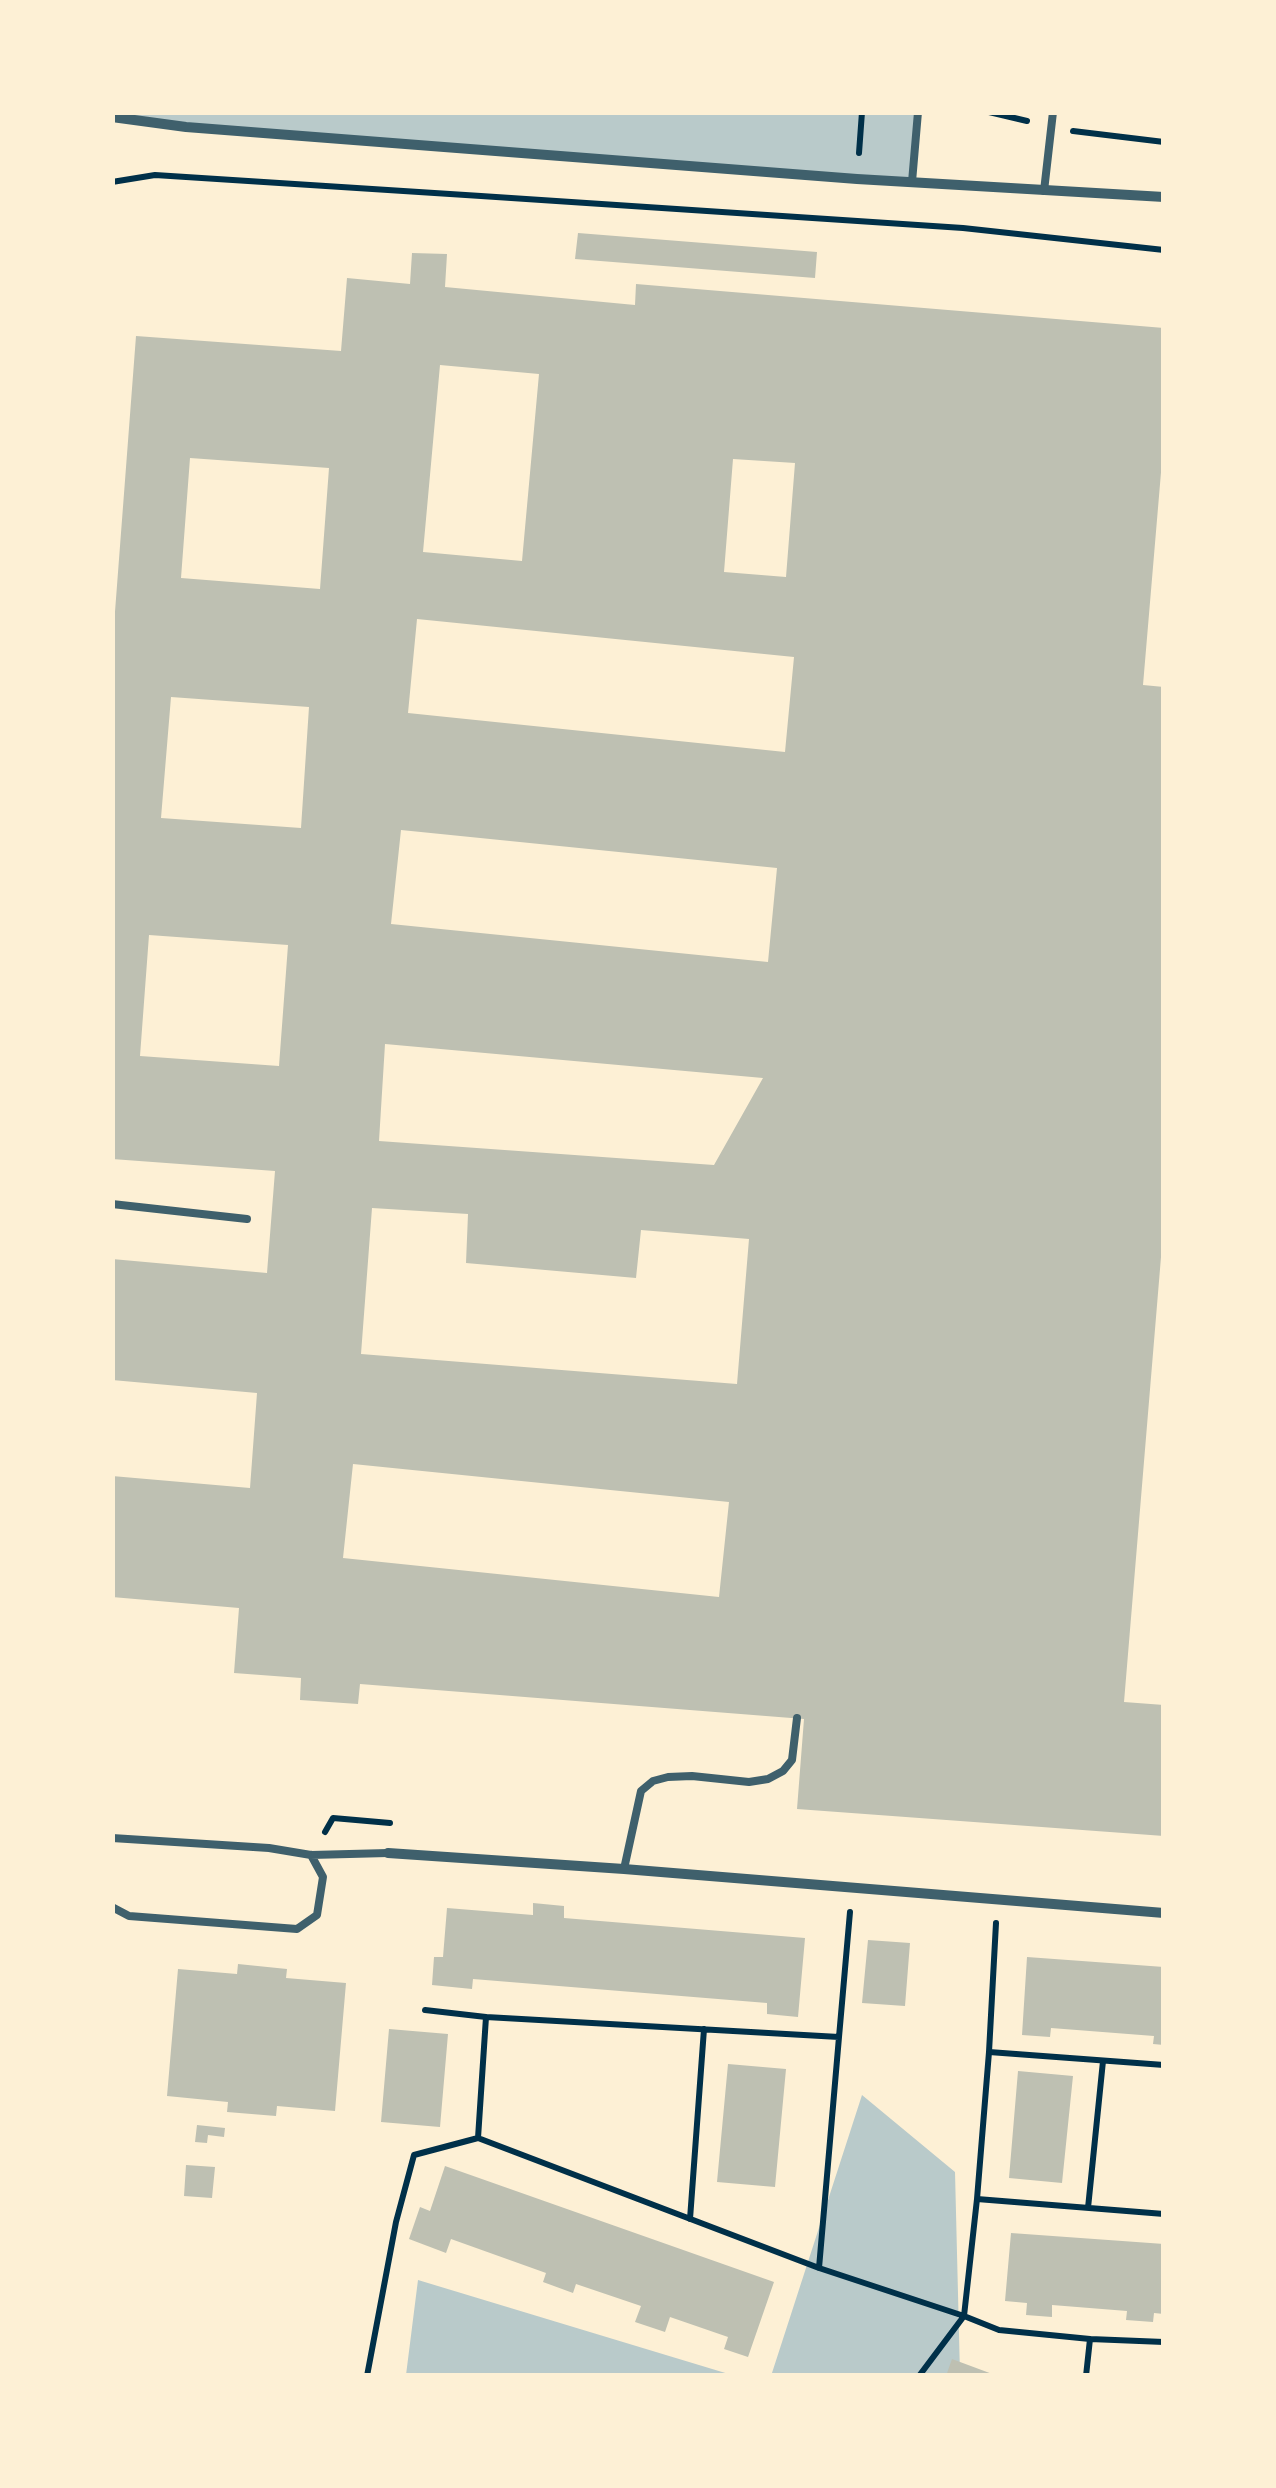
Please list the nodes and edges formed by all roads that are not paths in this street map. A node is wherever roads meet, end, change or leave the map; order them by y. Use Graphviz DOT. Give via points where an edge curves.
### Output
graph roads {
  1 [pos="918,112"];
  2 [pos="1052,112"];
  3 [pos="112,117"];
  4 [pos="912,182"];
  5 [pos="1044,192"];
  6 [pos="1164,197"];
  7 [pos="112,1204"];
  8 [pos="247,1219"];
  9 [pos="797,1718"];
  10 [pos="112,1838"];
  11 [pos="388,1853"];
  12 [pos="311,1855"];
  13 [pos="624,1868"];
  14 [pos="112,1907"];
  15 [pos="1164,1914"];
  1 -- 4 [label="lane"];
  2 -- 5 [label="lane"];
  3 -- 4 [label="street"];
  4 -- 5 [label="street"];
  5 -- 6 [label="street"];
  7 -- 8 [label="lane"];
  9 -- 13 [label="lane" via="792,1760 768,1779 653,1781 641,1792"];
  10 -- 12 [label="lane"];
  11 -- 12 [label="lane"];
  11 -- 13 [label="street"];
  12 -- 14 [label="lane" via="323,1877 316,1914 296,1929 129,1916"];
  13 -- 15 [label="street"];
}
